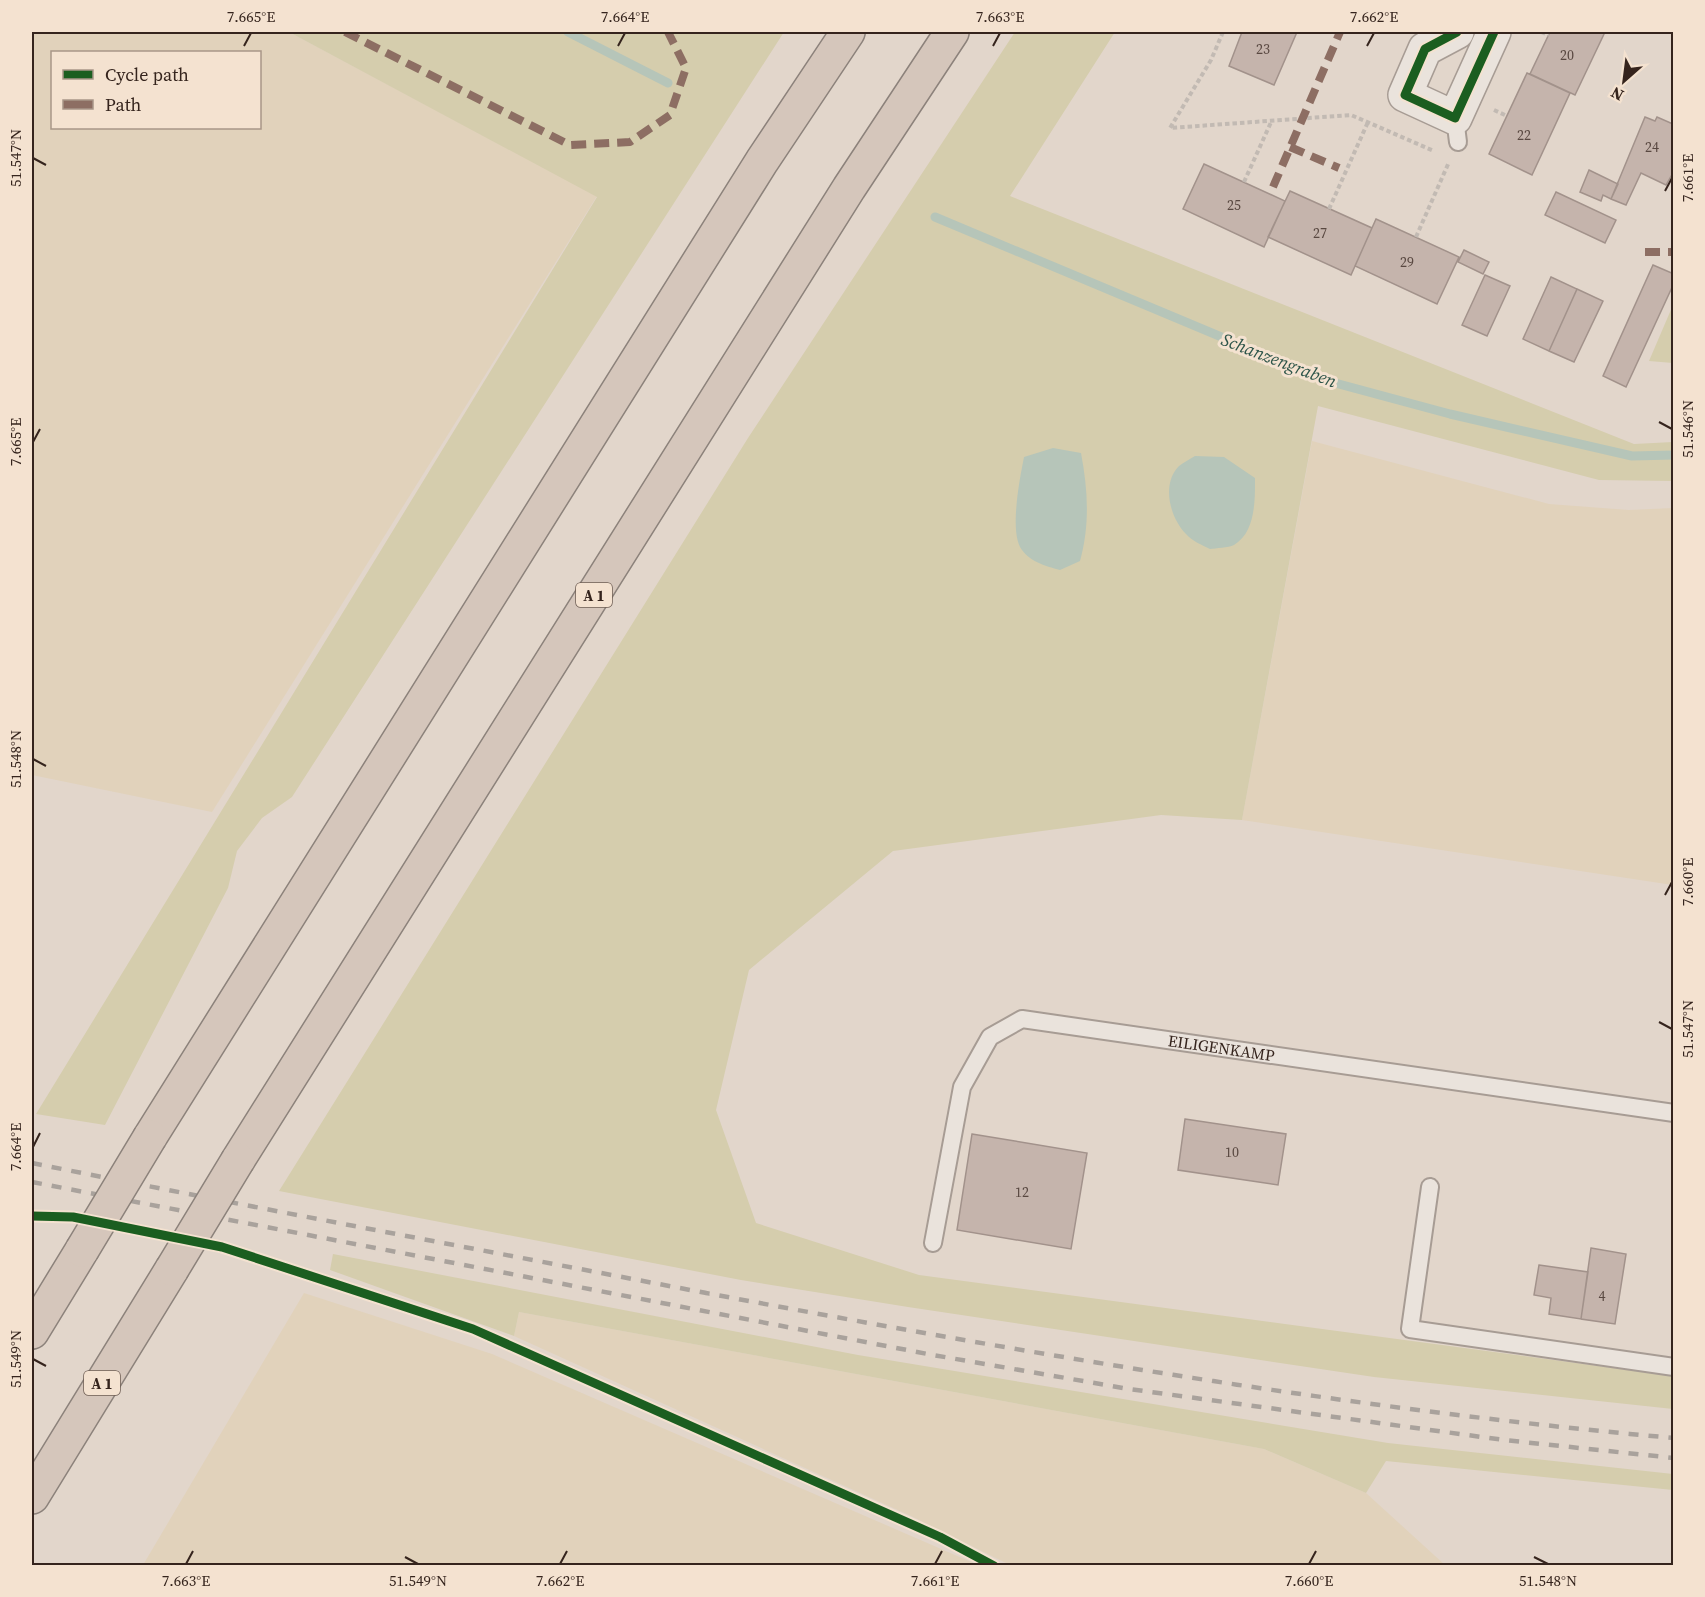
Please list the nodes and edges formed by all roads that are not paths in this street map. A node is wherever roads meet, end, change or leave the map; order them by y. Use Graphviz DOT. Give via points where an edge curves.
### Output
graph roads {
  1 [pos="848,32"];
  2 [pos="952,32"];
  3 [pos="1457,32"];
  4 [pos="1494,32"];
  5 [pos="1674,1113"];
  6 [pos="1431,1187"];
  7 [pos="933,1243"];
  8 [pos="32,1332"];
  9 [pos="1674,1367"];
  10 [pos="32,1497"];
  1 -- 8 [label="highway, bridge" via="756,171 150,1137"];
  2 -- 10 [label="highway, A 1, bridge" via="849,188 238,1160"];
  3 -- 4 [label="street" via="1425,49 1405,95 1457,130"];
  5 -- 7 [label="lane, EILIGENKAMP" via="1022,1019 990,1037 962,1087"];
  6 -- 9 [label="lane" via="1410,1329"];
}
